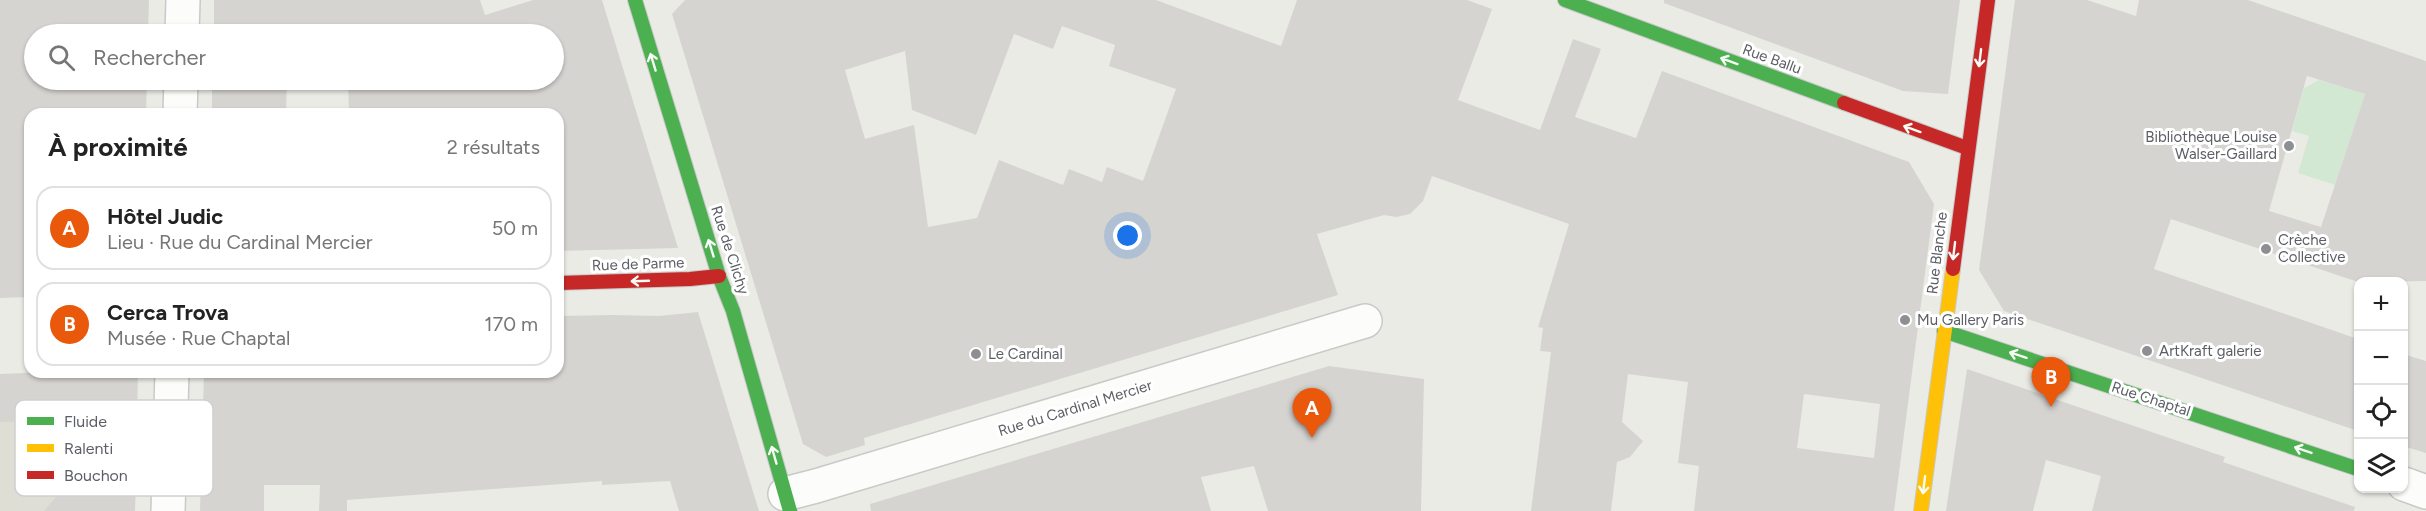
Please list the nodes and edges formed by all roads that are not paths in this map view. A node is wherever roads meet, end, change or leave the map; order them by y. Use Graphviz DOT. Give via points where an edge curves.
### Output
graph roads {
  1 [pos="183,0"];
  2 [pos="635,0"];
  3 [pos="1565,0"];
  4 [pos="1988,0"];
  5 [pos="182,24"];
  6 [pos="181,90"];
  7 [pos="180,108"];
  8 [pos="1967,148"];
  9 [pos="719,276"];
  10 [pos="564,283"];
  11 [pos="1365,321"];
  12 [pos="1944,331"];
  13 [pos="172,378"];
  14 [pos="171,400"];
  15 [pos="2354,468"];
  16 [pos="2408,486"];
  17 [pos="2426,492"];
  18 [pos="168,496"];
  19 [pos="788,502"];
  20 [pos="168,511"];
  21 [pos="1921,511"];
  1 -- 5 [label="street"];
  9 -- 2 [label="street, Rue de Clichy, one-way"];
  8 -- 3 [label="street, Rue Ballu, one-way"];
  4 -- 8 [label="street, Rue Blanche, one-way"];
  6 -- 7 [label="street"];
  8 -- 12 [label="street, Rue Blanche, one-way"];
  9 -- 10 [label="street, Rue de Parme, one-way"];
  19 -- 9 [label="street, Rue de Clichy, one-way" via="733,311"];
  11 -- 19 [label="street, Rue du Cardinal Mercier" via="816,486"];
  15 -- 12 [label="street, Rue Chaptal, one-way"];
  12 -- 21 [label="street, Rue Blanche, one-way"];
  13 -- 14 [label="street"];
  16 -- 17 [label="street"];
  18 -- 20 [label="street"];
}
